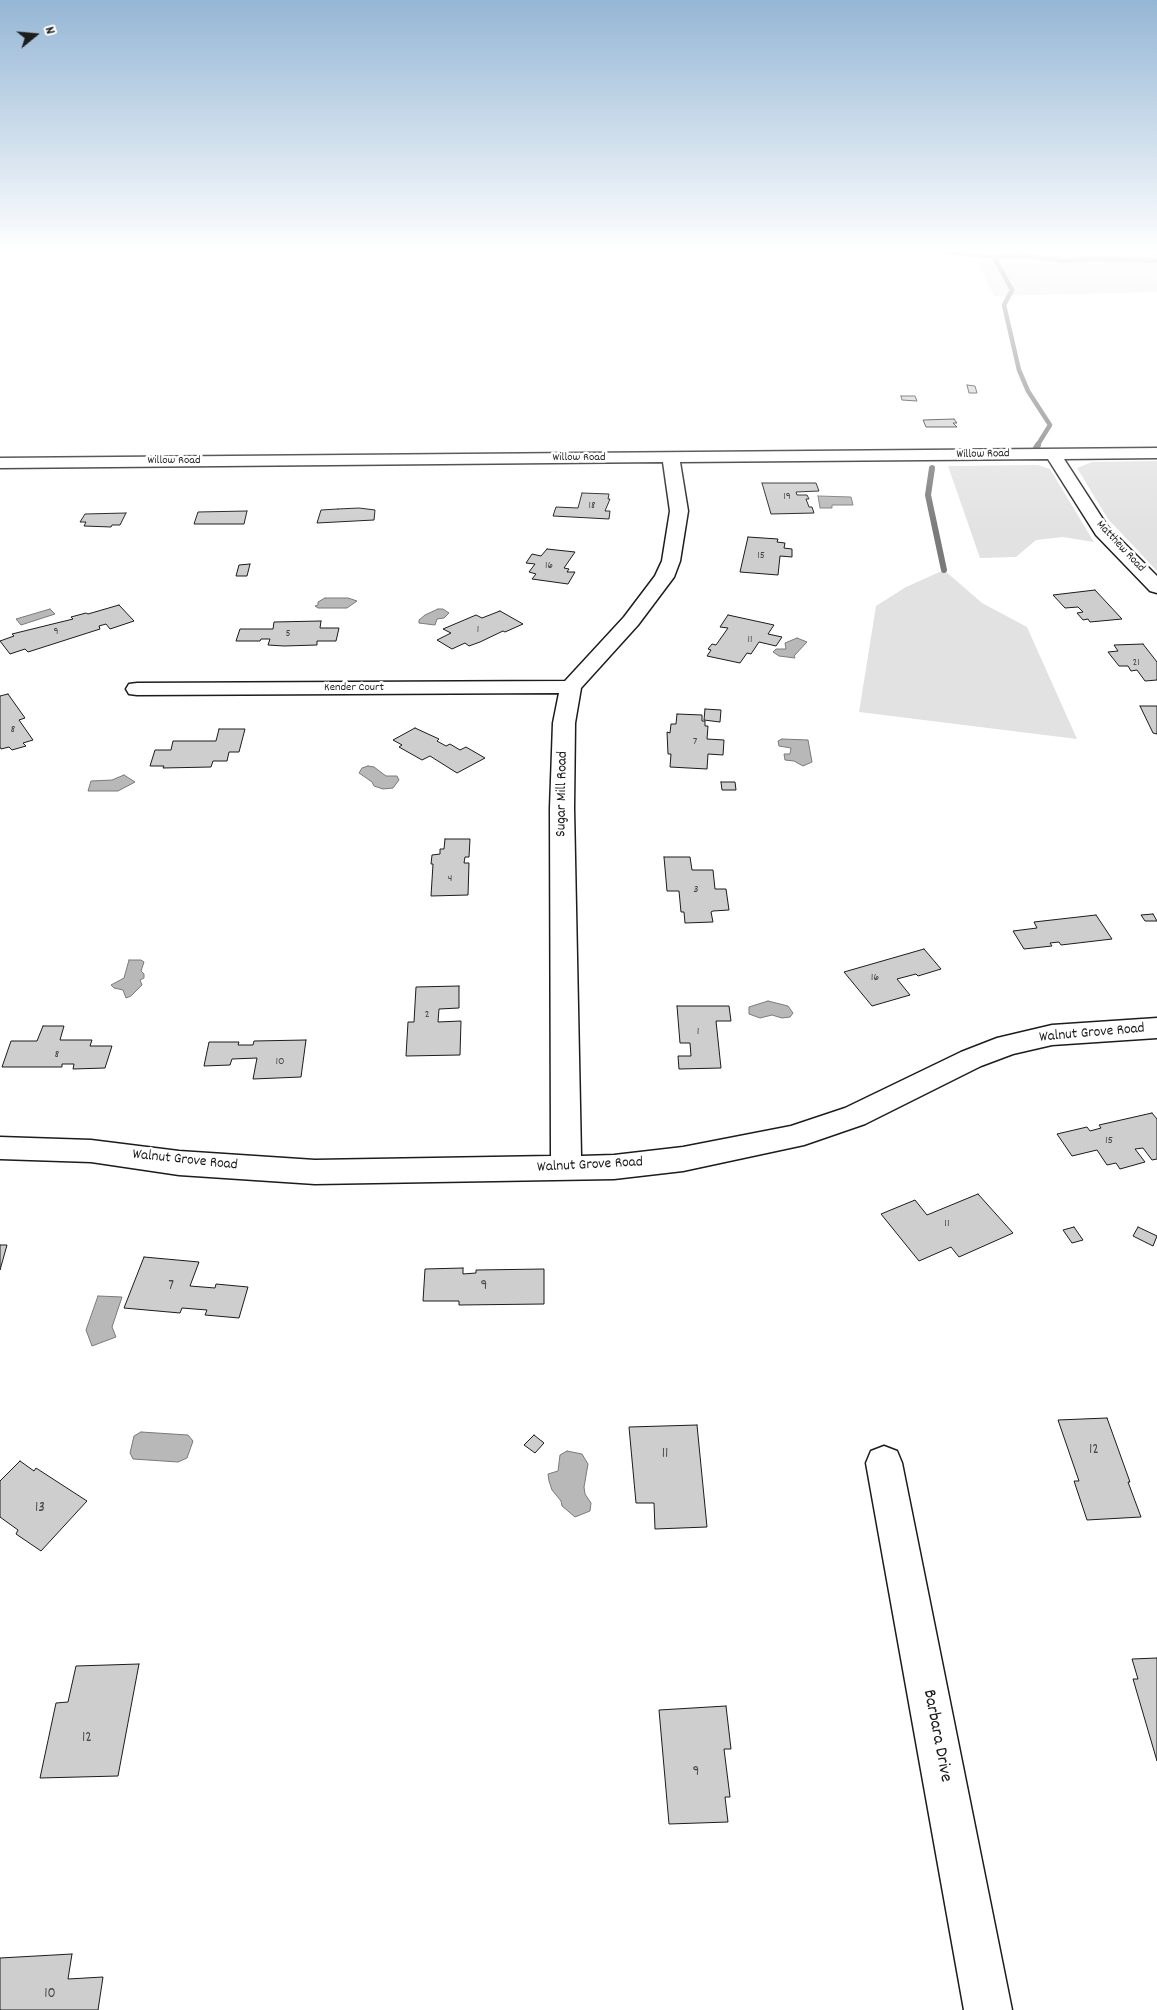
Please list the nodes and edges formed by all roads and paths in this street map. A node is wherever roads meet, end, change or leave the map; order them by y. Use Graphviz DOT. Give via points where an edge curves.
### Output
graph roads {
  1 [pos="1157,453"];
  2 [pos="1053,454"];
  3 [pos="671,458"];
  4 [pos="0,463"];
  5 [pos="1157,587"];
  6 [pos="571,687"];
  7 [pos="138,689"];
  8 [pos="1157,1028"];
  9 [pos="0,1148"];
  10 [pos="566,1168"];
  11 [pos="884,1462"];
  12 [pos="988,2010"];
  1 -- 2 [label="street, Willow Road"];
  2 -- 3 [label="street, Willow Road"];
  2 -- 5 [label="street, Matthew Road" via="1102,531"];
  3 -- 4 [label="street, Willow Road"];
  3 -- 6 [label="street, Sugar Mill Road" via="679,511 671,561 664,577 631,621"];
  6 -- 7 [label="street, Kender Court"];
  6 -- 10 [label="street, Sugar Mill Road" via="564,723 562,808"];
  8 -- 10 [label="street, Walnut Grove Road" via="1052,1035 1007,1045 971,1059 855,1116 794,1137 683,1159 614,1167"];
  9 -- 10 [label="street, Walnut Grove Road" via="91,1151 179,1162 315,1172"];
  11 -- 12 [label="street, Barbara Drive"];
}
